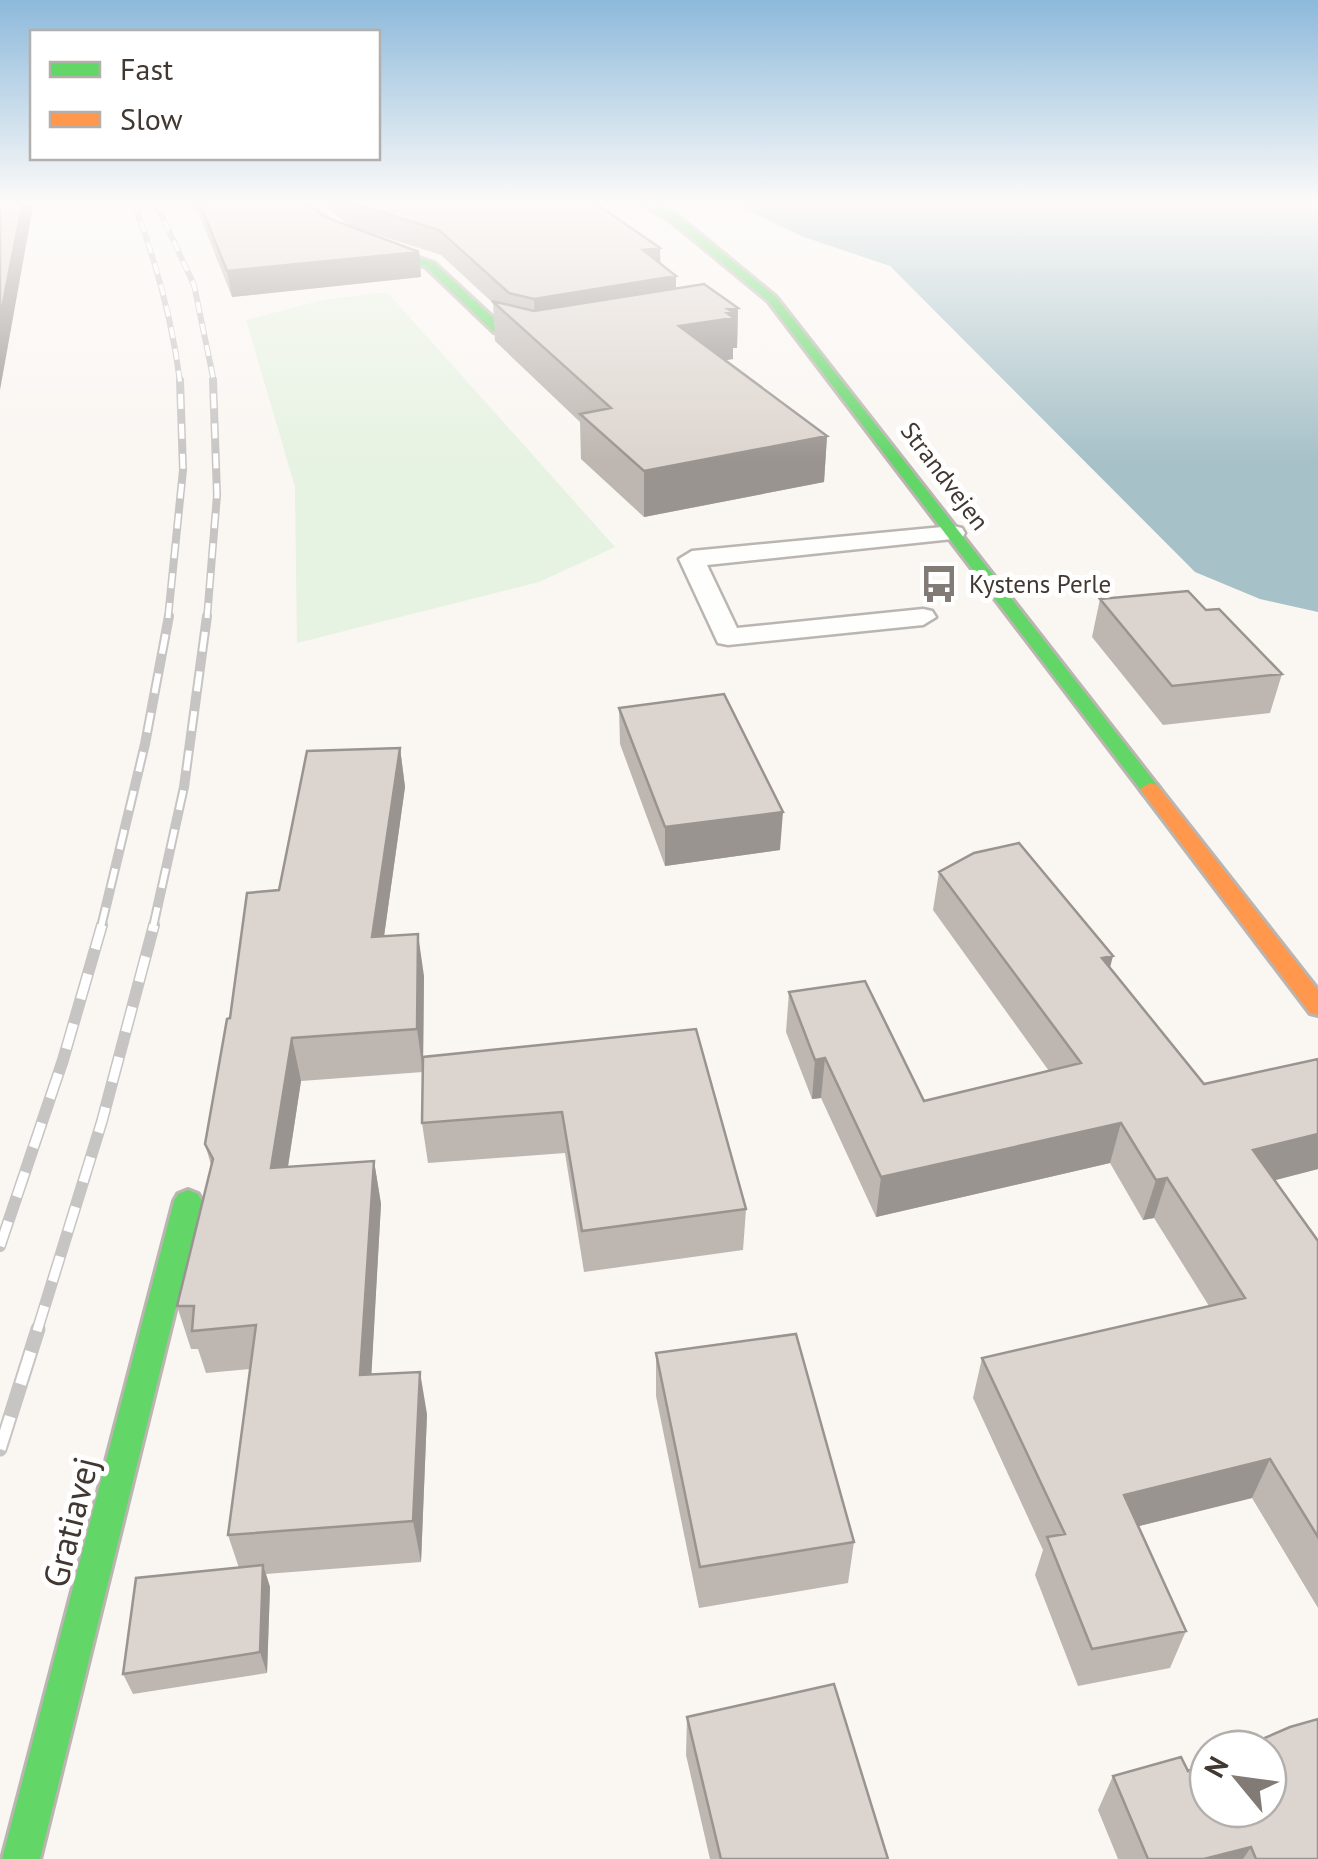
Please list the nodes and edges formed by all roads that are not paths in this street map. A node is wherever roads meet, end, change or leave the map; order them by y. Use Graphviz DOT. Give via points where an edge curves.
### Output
graph roads {
  1 [pos="454,288"];
  2 [pos="759,288"];
  3 [pos="772,298"];
  4 [pos="735,305"];
  5 [pos="590,329"];
  6 [pos="953,533"];
  7 [pos="922,617"];
  8 [pos="1318,1008"];
  9 [pos="188,1202"];
  10 [pos="21,1859"];
  1 -- 5 [label="main road" via="498,329 535,338"];
  2 -- 3 [label="main road, Strandvejen"];
  3 -- 4 [label="main road"];
  3 -- 6 [label="main road, Strandvejen"];
  6 -- 7 [label="lane" via="692,559 728,637"];
  6 -- 8 [label="main road, Strandvejen"];
  9 -- 10 [label="main road, Gratiavej"];
}
